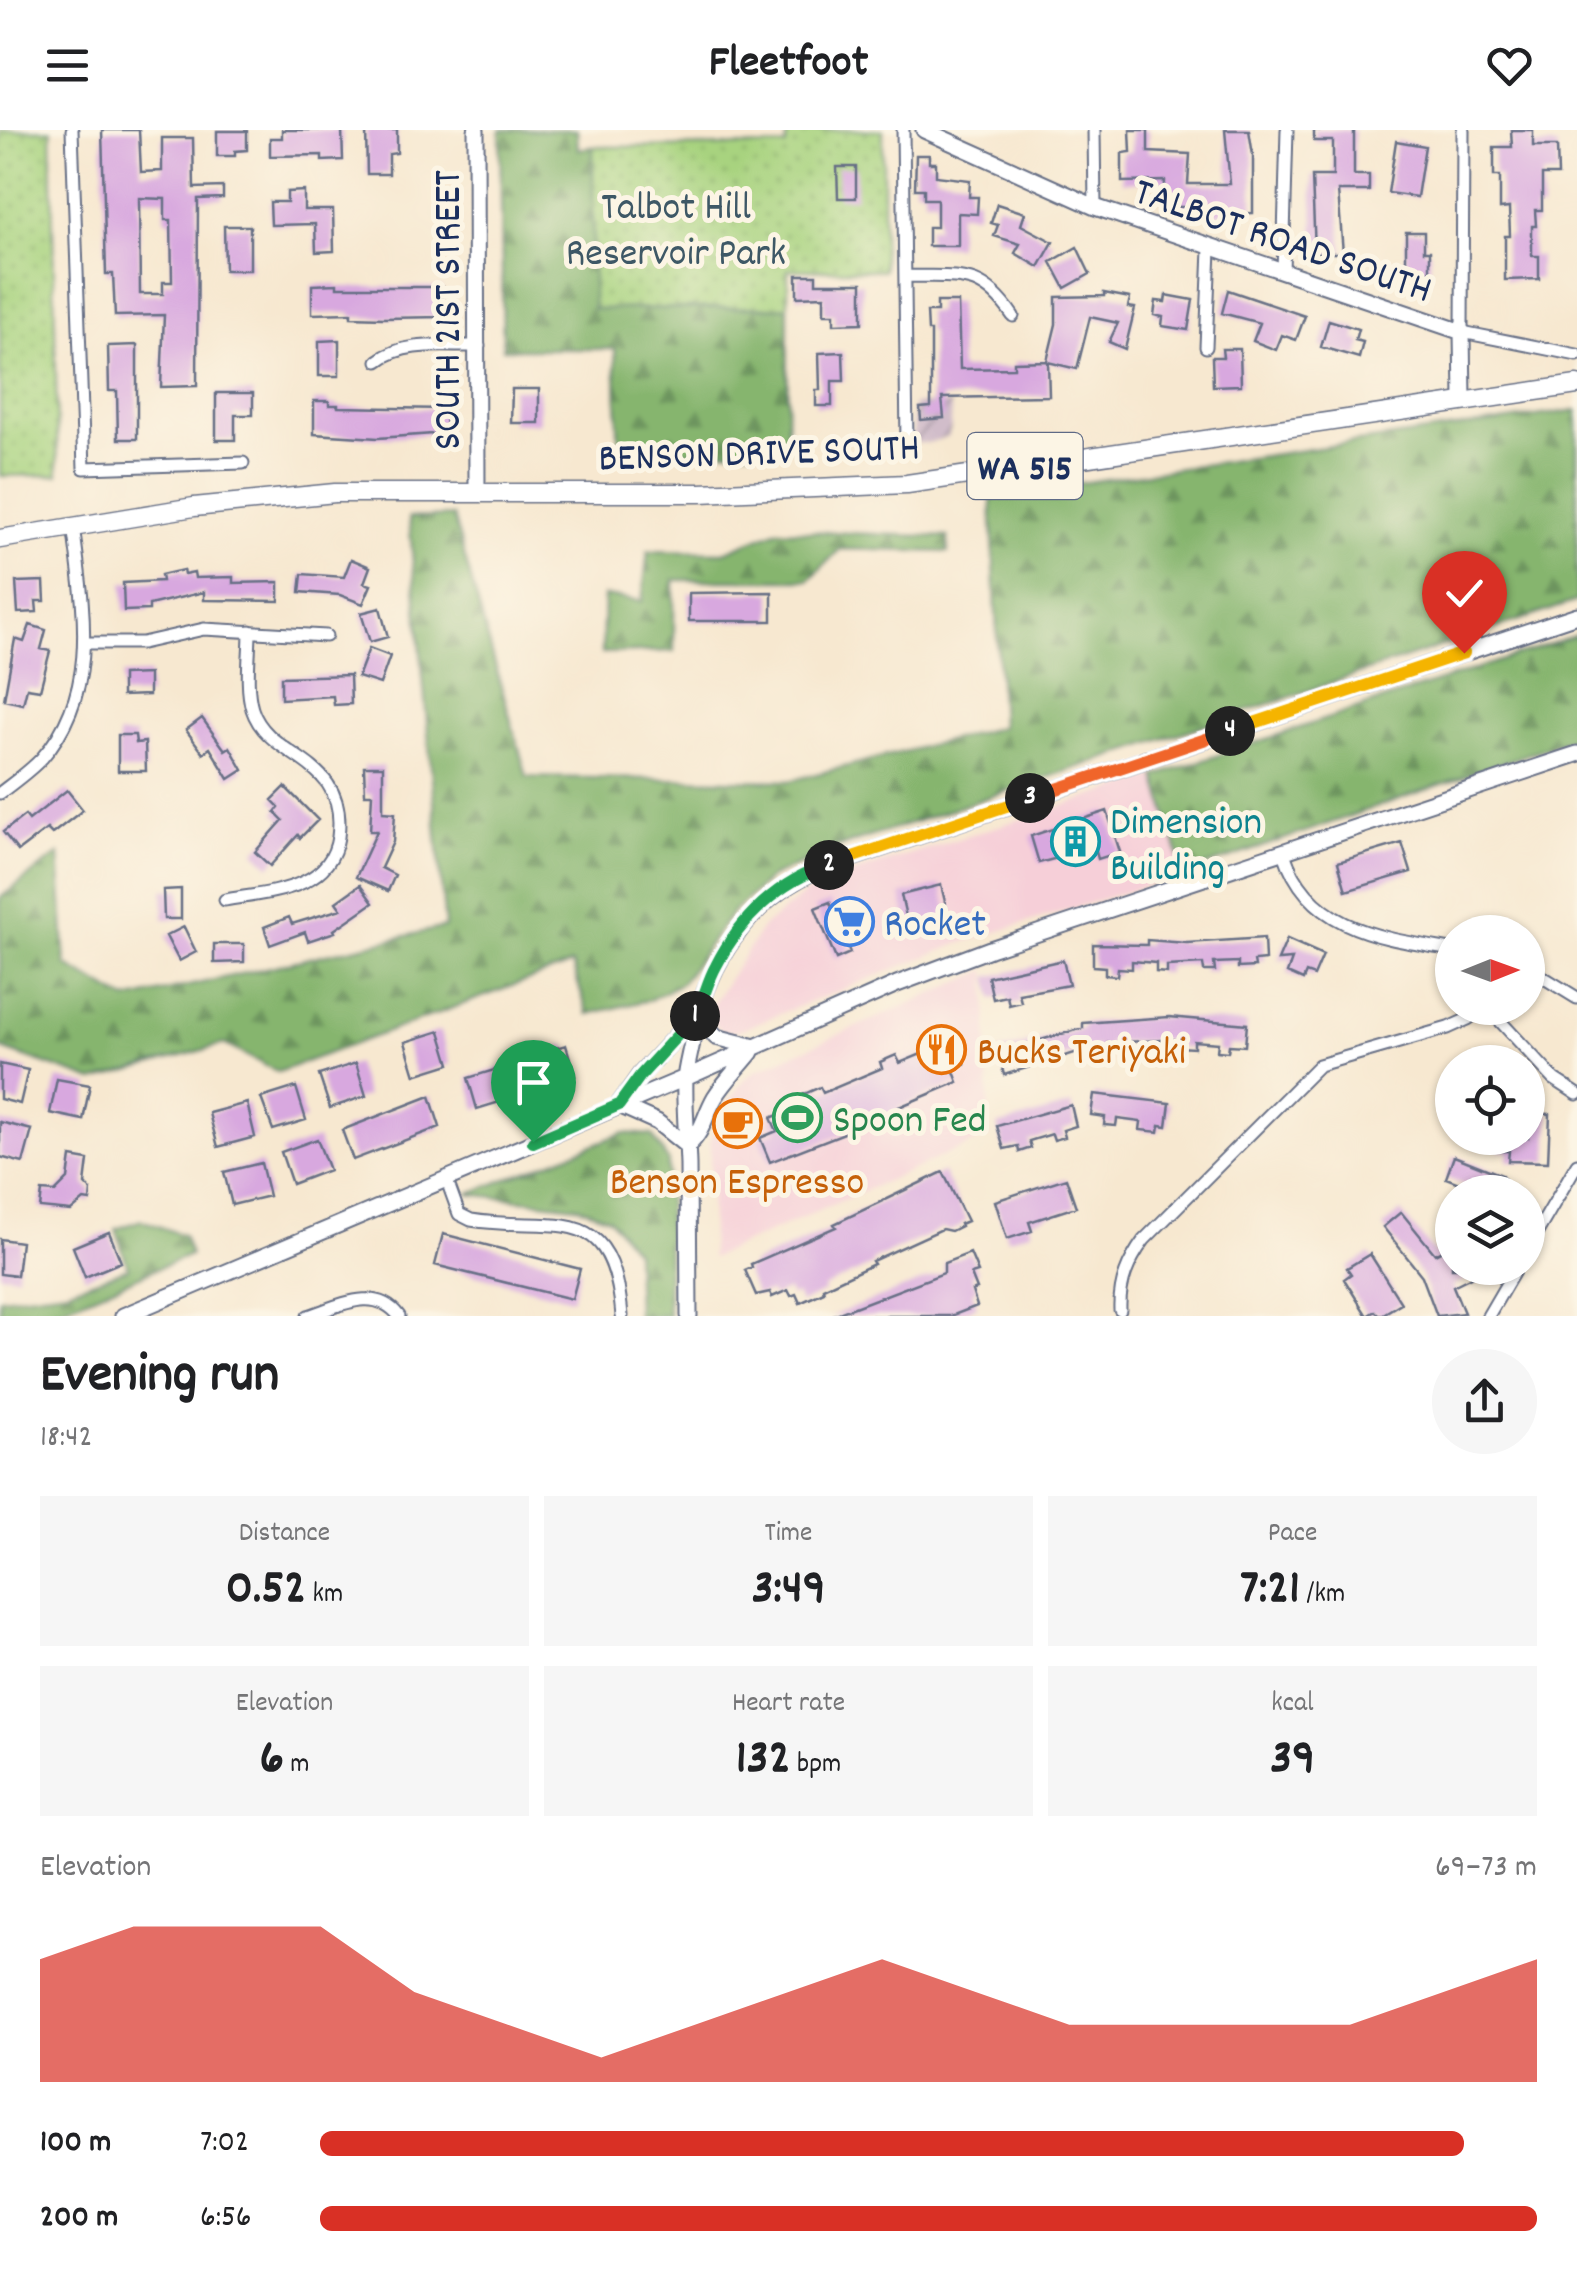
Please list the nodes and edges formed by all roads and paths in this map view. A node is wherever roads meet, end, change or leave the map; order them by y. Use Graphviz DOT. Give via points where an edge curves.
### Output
graph roads {
  1 [pos="72,130"];
  2 [pos="476,130"];
  3 [pos="903,130"];
  4 [pos="924,130"];
  5 [pos="1094,130"];
  6 [pos="1287,130"];
  7 [pos="1463,130"];
  8 [pos="1095,208"];
  9 [pos="1210,249"];
  10 [pos="1283,272"];
  11 [pos="906,276"];
  12 [pos="1013,316"];
  13 [pos="1462,332"];
  14 [pos="478,346"];
  15 [pos="1206,347"];
  16 [pos="1577,356"];
  17 [pos="378,361"];
  18 [pos="1577,385"];
  19 [pos="1464,400"];
  20 [pos="907,443"];
  21 [pos="243,463"];
  22 [pos="478,490"];
  23 [pos="72,525"];
  24 [pos="0,539"];
  25 [pos="1577,615"];
  26 [pos="250,631"];
  27 [pos="326,636"];
  28 [pos="86,643"];
  29 [pos="1577,754"];
  30 [pos="0,793"];
  31 [pos="1284,853"];
  32 [pos="225,900"];
  33 [pos="1435,947"];
  34 [pos="1545,978"];
  35 [pos="1577,998"];
  36 [pos="697,1014"];
  37 [pos="1455,1025"];
  38 [pos="1501,1025"];
  39 [pos="755,1047"];
  40 [pos="685,1078"];
  41 [pos="1577,1094"];
  42 [pos="619,1105"];
  43 [pos="688,1146"];
  44 [pos="1577,1164"];
  45 [pos="446,1178"];
  46 [pos="1545,1219"];
  47 [pos="1506,1285"];
  48 [pos="1120,1310"];
  49 [pos="123,1316"];
  50 [pos="308,1316"];
  51 [pos="399,1316"];
  52 [pos="622,1316"];
  53 [pos="689,1316"];
  54 [pos="1488,1316"];
  1 -- 21 [label="street" via="84,468"];
  2 -- 14 [label="street, SOUTH 21ST STREET"];
  3 -- 11 [label="street"];
  4 -- 8 [label="street, TALBOT ROAD SOUTH"];
  5 -- 8 [label="street"];
  6 -- 10 [label="street"];
  7 -- 13 [label="street"];
  8 -- 9 [label="street, TALBOT ROAD SOUTH"];
  9 -- 10 [label="street, TALBOT ROAD SOUTH"];
  9 -- 15 [label="street"];
  10 -- 13 [label="street, TALBOT ROAD SOUTH"];
  11 -- 12 [label="street" via="984,282"];
  11 -- 20 [label="street"];
  13 -- 16 [label="street, TALBOT ROAD SOUTH"];
  13 -- 19 [label="street"];
  14 -- 17 [label="street" via="408,348"];
  14 -- 22 [label="street, SOUTH 21ST STREET"];
  18 -- 19 [label="main road, BENSON DRIVE SOUTH / WA 515"];
  19 -- 22 [label="main road, BENSON DRIVE SOUTH / WA 515" via="906,484 700,493"];
  22 -- 23 [label="main road, BENSON DRIVE SOUTH / WA 515" via="278,496"];
  23 -- 24 [label="main road, BENSON DRIVE SOUTH / WA 515"];
  23 -- 28 [label="street"];
  25 -- 36 [label="street" via="795,878 750,915 716,966"];
  26 -- 27 [label="street"];
  26 -- 28 [label="street" via="204,629 142,643"];
  26 -- 32 [label="street" via="252,710 332,790 339,824 332,858 312,880"];
  28 -- 30 [label="street" via="59,734"];
  29 -- 31 [label="street"];
  31 -- 33 [label="street" via="1303,890 1334,919 1372,936"];
  31 -- 39 [label="street" via="990,948"];
  34 -- 35 [label="street"];
  36 -- 39 [label="street" via="716,1037"];
  36 -- 40 [label="street"];
  36 -- 42 [label="street"];
  37 -- 48 [label="street" via="1320,1066 1144,1240 1120,1288"];
  38 -- 41 [label="street"];
  39 -- 40 [label="street"];
  39 -- 43 [label="street" via="722,1086 702,1133"];
  40 -- 42 [label="street"];
  40 -- 43 [label="street"];
  42 -- 43 [label="street"];
  42 -- 45 [label="street"];
  43 -- 53 [label="street"];
  44 -- 46 [label="street"];
  45 -- 49 [label="street"];
  45 -- 52 [label="street" via="459,1214 471,1220 578,1226 599,1241 613,1268"];
  47 -- 54 [label="street"];
  50 -- 51 [label="street" via="359,1299 376,1299"];
}
